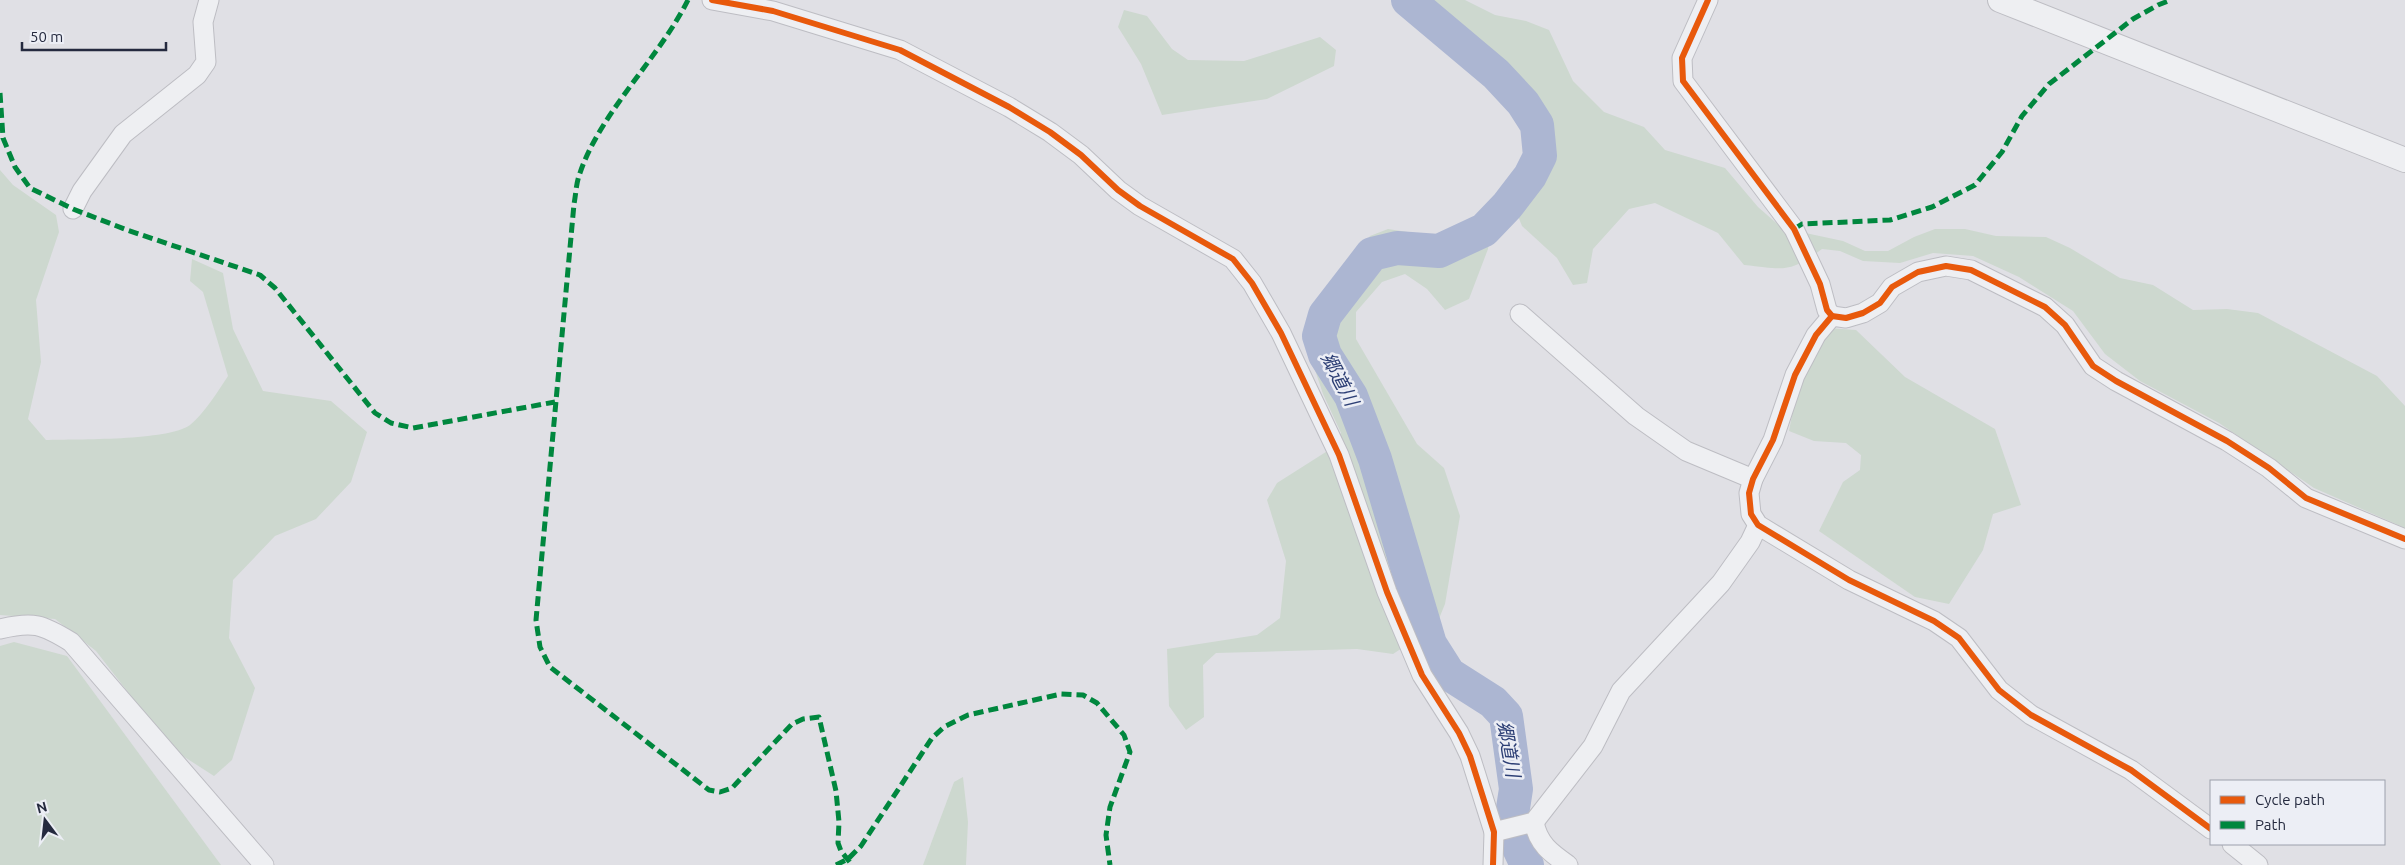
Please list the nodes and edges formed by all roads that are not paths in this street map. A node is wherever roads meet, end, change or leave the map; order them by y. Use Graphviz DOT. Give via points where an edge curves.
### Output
graph roads {
  1 [pos="209,0"];
  2 [pos="712,0"];
  3 [pos="1708,0"];
  4 [pos="2000,0"];
  5 [pos="2405,160"];
  6 [pos="73,209"];
  7 [pos="1520,314"];
  8 [pos="1832,316"];
  9 [pos="1753,479"];
  10 [pos="1758,526"];
  11 [pos="2405,539"];
  12 [pos="0,629"];
  13 [pos="1530,823"];
  14 [pos="2210,827"];
  15 [pos="1499,831"];
  16 [pos="2233,845"];
  17 [pos="264,865"];
  18 [pos="1492,865"];
  19 [pos="1568,865"];
  20 [pos="2258,865"];
  1 -- 6 [label="street" via="203,22 206,62 197,75 123,134"];
  2 -- 15 [label="street" via="773,11 900,50 1050,132 1140,206 1233,259 1281,333 1339,454 1386,592 1422,675 1470,756"];
  3 -- 8 [label="street" via="1682,58 1683,81 1794,229"];
  4 -- 5 [label="street"];
  7 -- 9 [label="street" via="1636,416 1686,451"];
  8 -- 9 [label="street" via="1816,334 1795,375 1772,440"];
  8 -- 11 [label="street" via="1846,318 1863,313 1880,303 1892,287 1918,272 1946,266 1971,270 2045,307 2065,325 2092,366 2116,381 2227,441 2269,468 2306,498"];
  9 -- 10 [label="street" via="1751,514"];
  10 -- 13 [label="street" via="1721,583 1621,691 1593,746"];
  10 -- 14 [label="street" via="1849,580 1934,621 1959,638 1999,690 2031,715 2131,770"];
  12 -- 17 [label="street" via="26,623 50,629 71,642"];
  13 -- 15 [label="street"];
  13 -- 19 [label="street" via="1546,849"];
  15 -- 18 [label="street"];
  16 -- 20 [label="street"];
}
